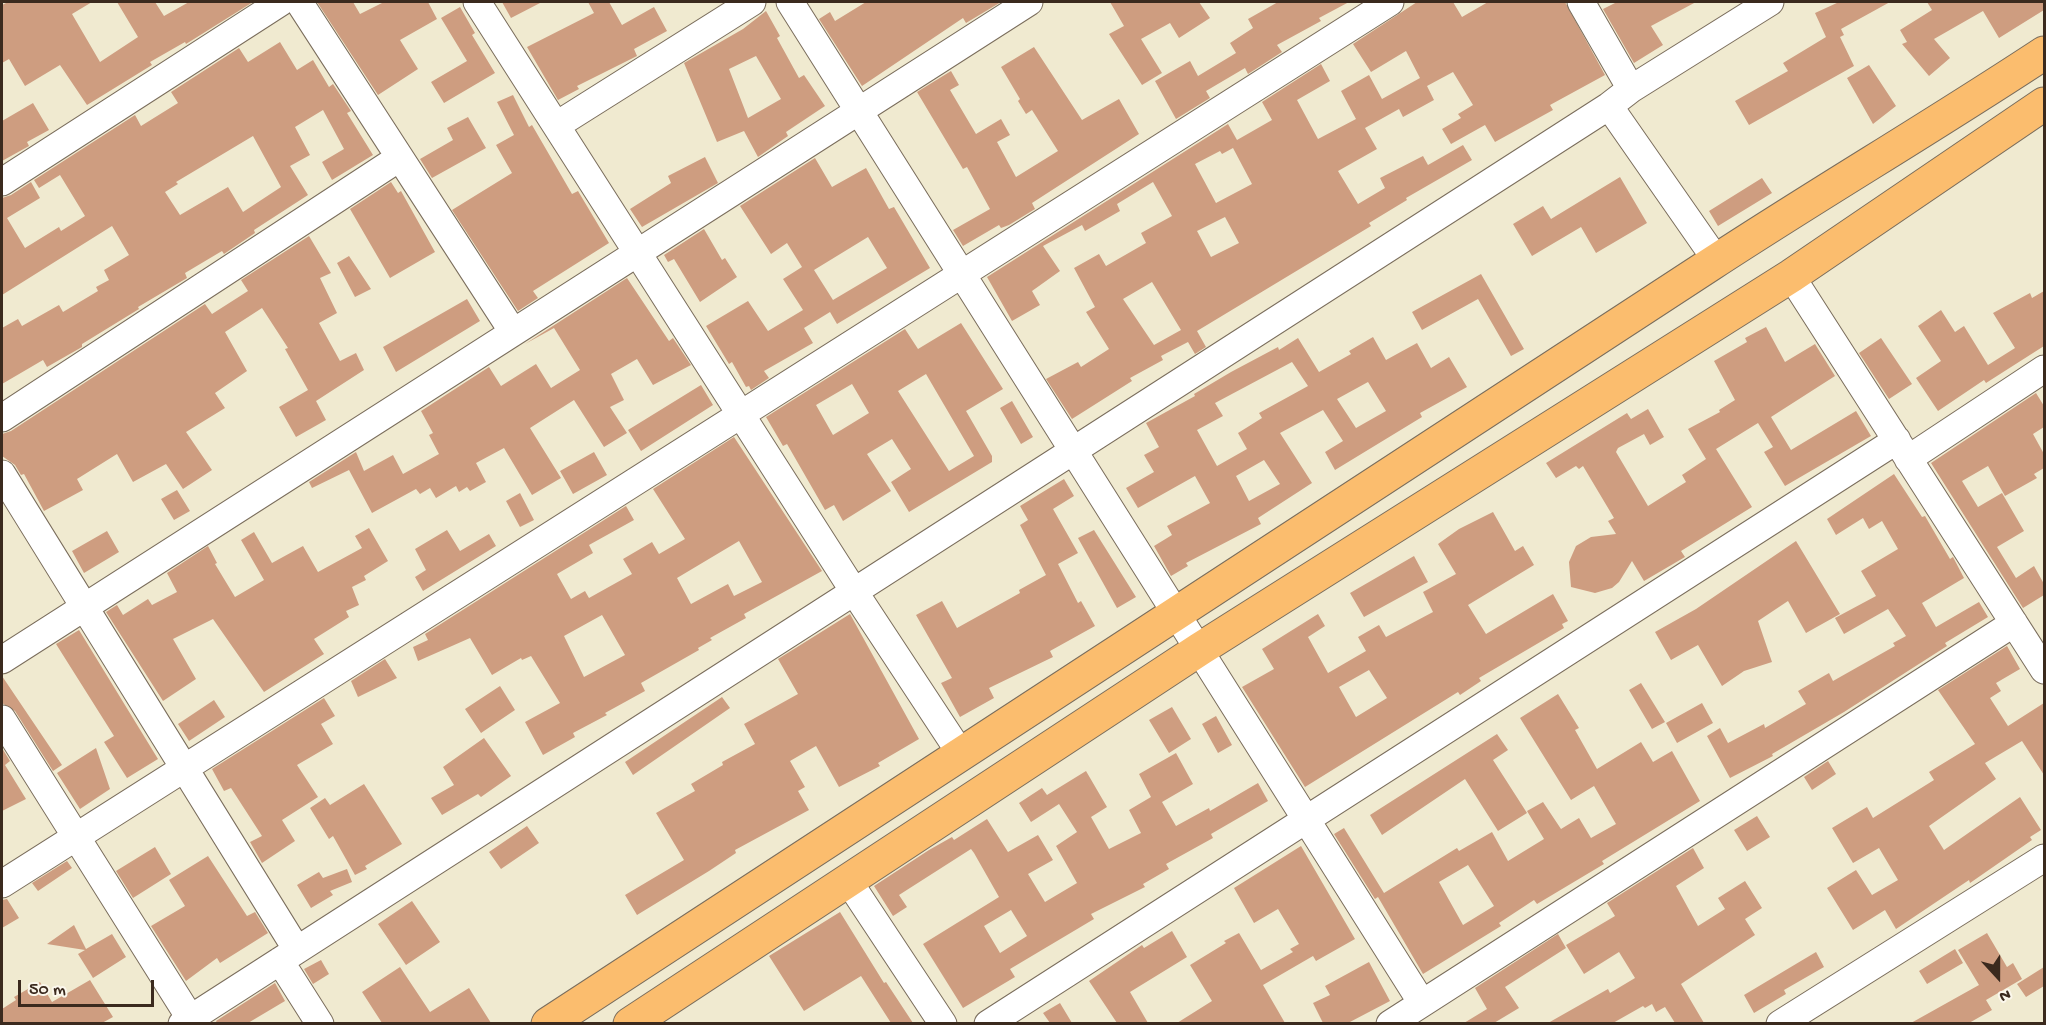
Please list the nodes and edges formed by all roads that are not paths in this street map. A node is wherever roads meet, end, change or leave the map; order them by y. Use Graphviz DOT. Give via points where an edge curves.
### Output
graph roads {
  1 [pos="281,2"];
  2 [pos="299,2"];
  3 [pos="477,2"];
  4 [pos="752,2"];
  5 [pos="790,2"];
  6 [pos="1029,2"];
  7 [pos="1390,2"];
  8 [pos="1581,2"];
  9 [pos="1770,2"];
  10 [pos="2044,53"];
  11 [pos="1631,89"];
  12 [pos="2044,104"];
  13 [pos="1609,106"];
  14 [pos="859,111"];
  15 [pos="557,125"];
  16 [pos="399,158"];
  17 [pos="2,182"];
  18 [pos="638,252"];
  19 [pos="1717,261"];
  20 [pos="962,273"];
  21 [pos="1791,276"];
  22 [pos="513,332"];
  23 [pos="2044,369"];
  24 [pos="741,414"];
  25 [pos="2,418"];
  26 [pos="1903,450"];
  27 [pos="1075,452"];
  28 [pos="2,474"];
  29 [pos="855,593"];
  30 [pos="84,607"];
  31 [pos="1179,615"];
  32 [pos="2014,623"];
  33 [pos="1200,649"];
  34 [pos="2,660"];
  35 [pos="2044,670"];
  36 [pos="2,719"];
  37 [pos="961,754"];
  38 [pos="184,768"];
  39 [pos="1308,819"];
  40 [pos="76,837"];
  41 [pos="2044,858"];
  42 [pos="849,882"];
  43 [pos="2,884"];
  44 [pos="289,955"];
  45 [pos="1422,1003"];
  46 [pos="186,1021"];
  47 [pos="320,1023"];
  48 [pos="548,1023"];
  49 [pos="630,1023"];
  50 [pos="943,1023"];
  51 [pos="988,1023"];
  52 [pos="1391,1023"];
  53 [pos="1780,1023"];
  1 -- 17 [label="street"];
  2 -- 16 [label="street"];
  3 -- 15 [label="street"];
  4 -- 15 [label="street"];
  5 -- 14 [label="street"];
  6 -- 14 [label="street"];
  7 -- 20 [label="street"];
  8 -- 11 [label="street"];
  9 -- 11 [label="street"];
  10 -- 19 [label="main road"];
  11 -- 13 [label="street"];
  12 -- 21 [label="main road"];
  13 -- 19 [label="street"];
  13 -- 27 [label="street"];
  14 -- 18 [label="street"];
  14 -- 20 [label="street"];
  15 -- 18 [label="street"];
  16 -- 22 [label="street"];
  16 -- 25 [label="street"];
  18 -- 22 [label="street"];
  18 -- 24 [label="street"];
  19 -- 31 [label="main road"];
  20 -- 24 [label="street"];
  20 -- 27 [label="street"];
  21 -- 26 [label="street"];
  21 -- 33 [label="main road"];
  22 -- 30 [label="street"];
  23 -- 26 [label="street"];
  24 -- 29 [label="street"];
  24 -- 38 [label="street"];
  26 -- 32 [label="street"];
  26 -- 39 [label="street"];
  27 -- 29 [label="street"];
  27 -- 31 [label="street"];
  28 -- 30 [label="street"];
  29 -- 37 [label="street"];
  29 -- 44 [label="street"];
  30 -- 34 [label="street"];
  30 -- 38 [label="street"];
  31 -- 33 [label="street"];
  31 -- 37 [label="main road"];
  32 -- 35 [label="street"];
  32 -- 45 [label="street"];
  33 -- 39 [label="street"];
  33 -- 42 [label="main road"];
  36 -- 40 [label="street"];
  37 -- 48 [label="main road"];
  38 -- 40 [label="street"];
  38 -- 44 [label="street"];
  39 -- 45 [label="street"];
  39 -- 51 [label="street"];
  40 -- 43 [label="street"];
  40 -- 46 [label="street"];
  41 -- 53 [label="street"];
  42 -- 49 [label="main road"];
  42 -- 50 [label="street"];
  44 -- 46 [label="street"];
  44 -- 47 [label="street"];
  45 -- 52 [label="street"];
}
